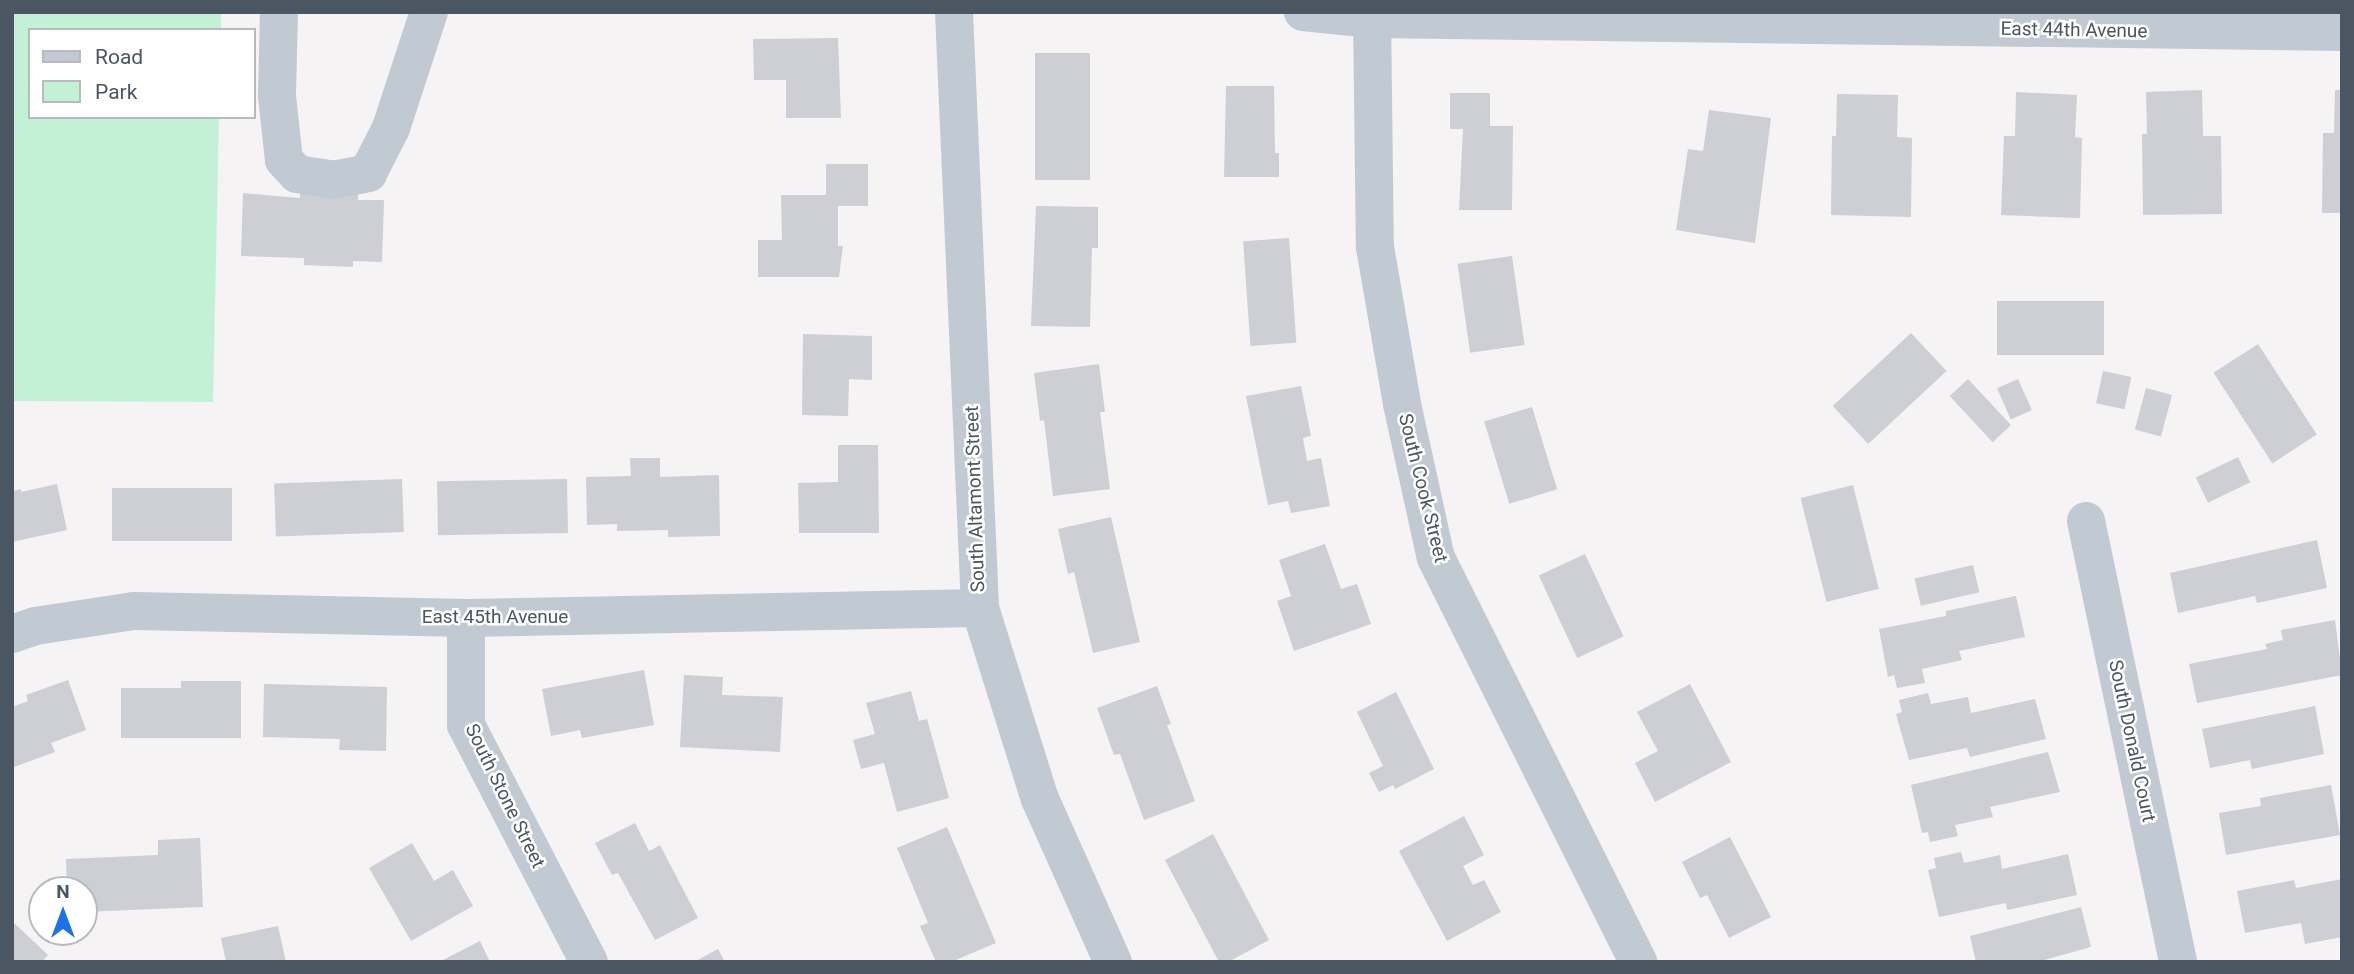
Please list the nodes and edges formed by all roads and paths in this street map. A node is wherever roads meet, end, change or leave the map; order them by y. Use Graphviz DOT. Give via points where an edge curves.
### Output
graph roads {
  1 [pos="279,12"];
  2 [pos="429,12"];
  3 [pos="954,12"];
  4 [pos="1303,12"];
  5 [pos="1372,16"];
  6 [pos="1798,20"];
  7 [pos="2342,32"];
  8 [pos="2086,521"];
  9 [pos="980,608"];
  10 [pos="466,618"];
  11 [pos="12,634"];
  12 [pos="589,962"];
  13 [pos="1113,962"];
  14 [pos="1639,962"];
  15 [pos="2178,962"];
  1 -- 2 [label="street" via="277,96 284,160 297,174 333,180 368,173 391,128"];
  3 -- 9 [label="street, South Altamont Street"];
  4 -- 5 [label="street, East 44th Avenue"];
  5 -- 6 [label="street, East 44th Avenue"];
  5 -- 14 [label="street, South Cook Street" via="1375,247 1402,404 1436,558"];
  6 -- 7 [label="street, East 44th Avenue"];
  8 -- 15 [label="street, South Donald Court"];
  9 -- 10 [label="street, East 45th Avenue"];
  9 -- 13 [label="street, South Altamont Street" via="1040,799"];
  10 -- 11 [label="street, East 45th Avenue" via="134,611 35,626"];
  10 -- 12 [label="street, South Stone Street" via="466,725"];
}
